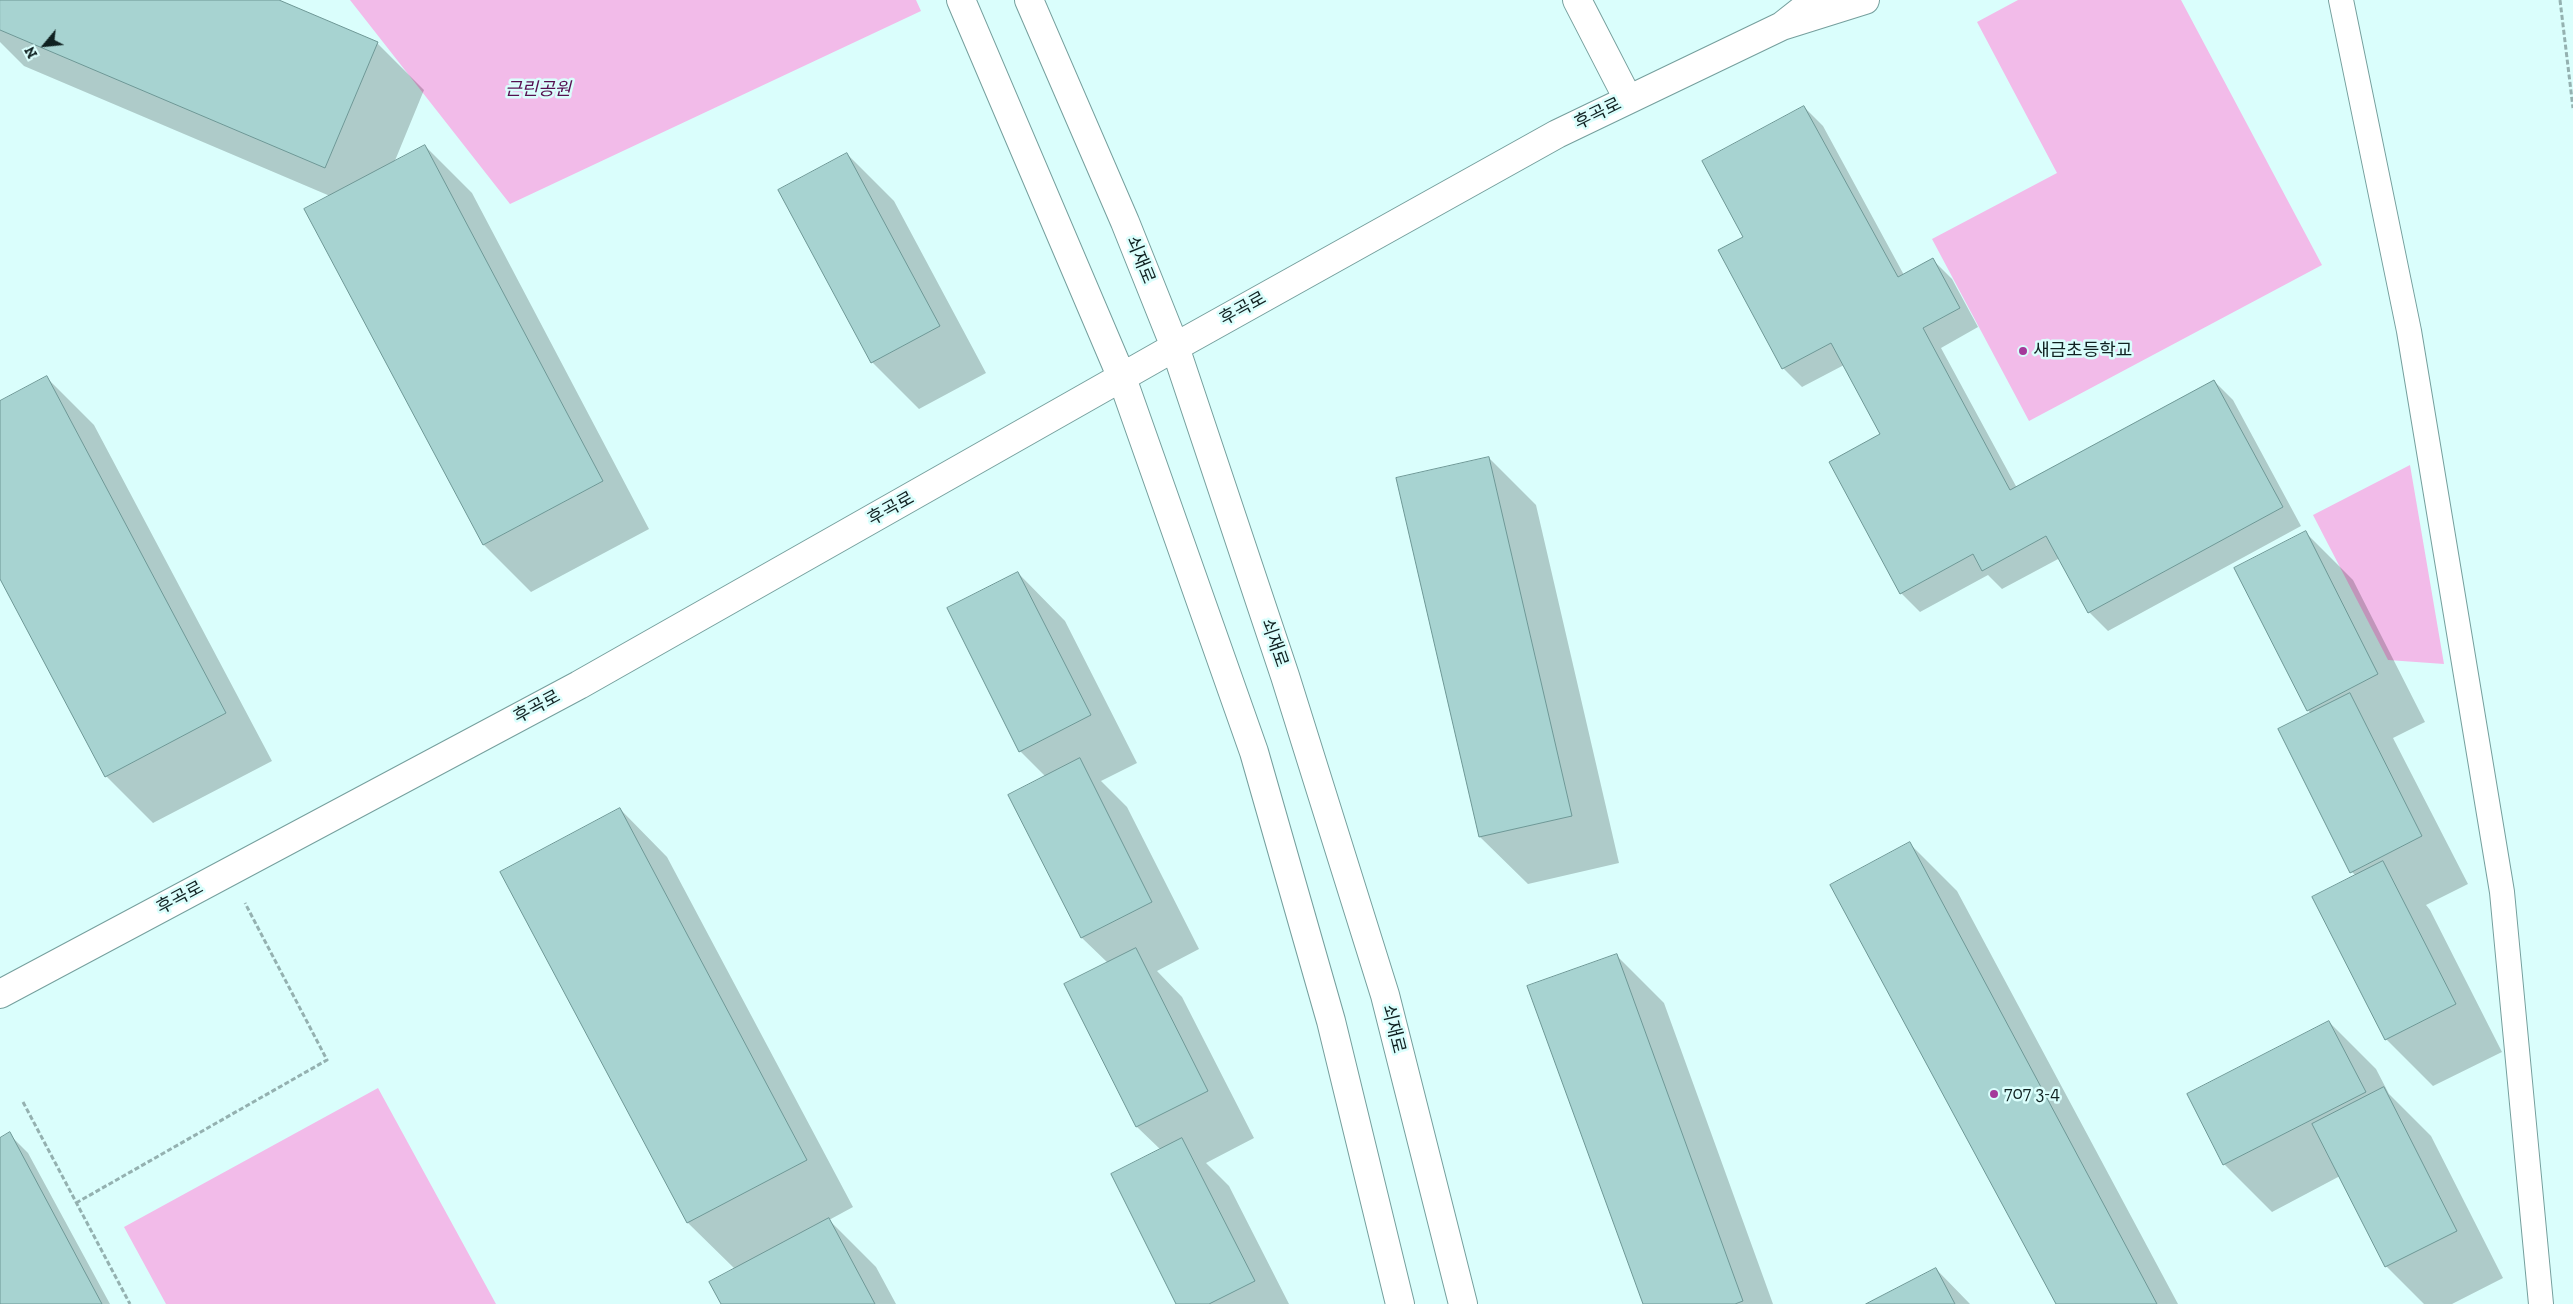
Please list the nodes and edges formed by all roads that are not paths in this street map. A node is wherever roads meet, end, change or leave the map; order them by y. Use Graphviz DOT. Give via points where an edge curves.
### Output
graph roads {
  1 [pos="961,0"];
  2 [pos="1029,0"];
  3 [pos="1577,0"];
  4 [pos="1815,0"];
  5 [pos="1865,0"];
  6 [pos="2341,0"];
  7 [pos="1782,26"];
  8 [pos="1628,99"];
  9 [pos="1175,347"];
  10 [pos="1122,378"];
  11 [pos="0,994"];
  12 [pos="1400,1304"];
  13 [pos="1463,1304"];
  14 [pos="2541,1304"];
  1 -- 10 [label="street"];
  2 -- 9 [label="street, 쇠재로"];
  3 -- 8 [label="street"];
  4 -- 7 [label="street"];
  5 -- 7 [label="street"];
  6 -- 14 [label="lane" via="2409,331 2502,892"];
  7 -- 8 [label="street, 후곡로"];
  8 -- 9 [label="street, 후곡로" via="1557,134"];
  9 -- 10 [label="street, 후곡로"];
  9 -- 13 [label="street, 쇠재로" via="1285,676 1385,995"];
  10 -- 11 [label="street, 후곡로" via="579,685"];
  10 -- 12 [label="street" via="1254,752 1331,1021"];
}
